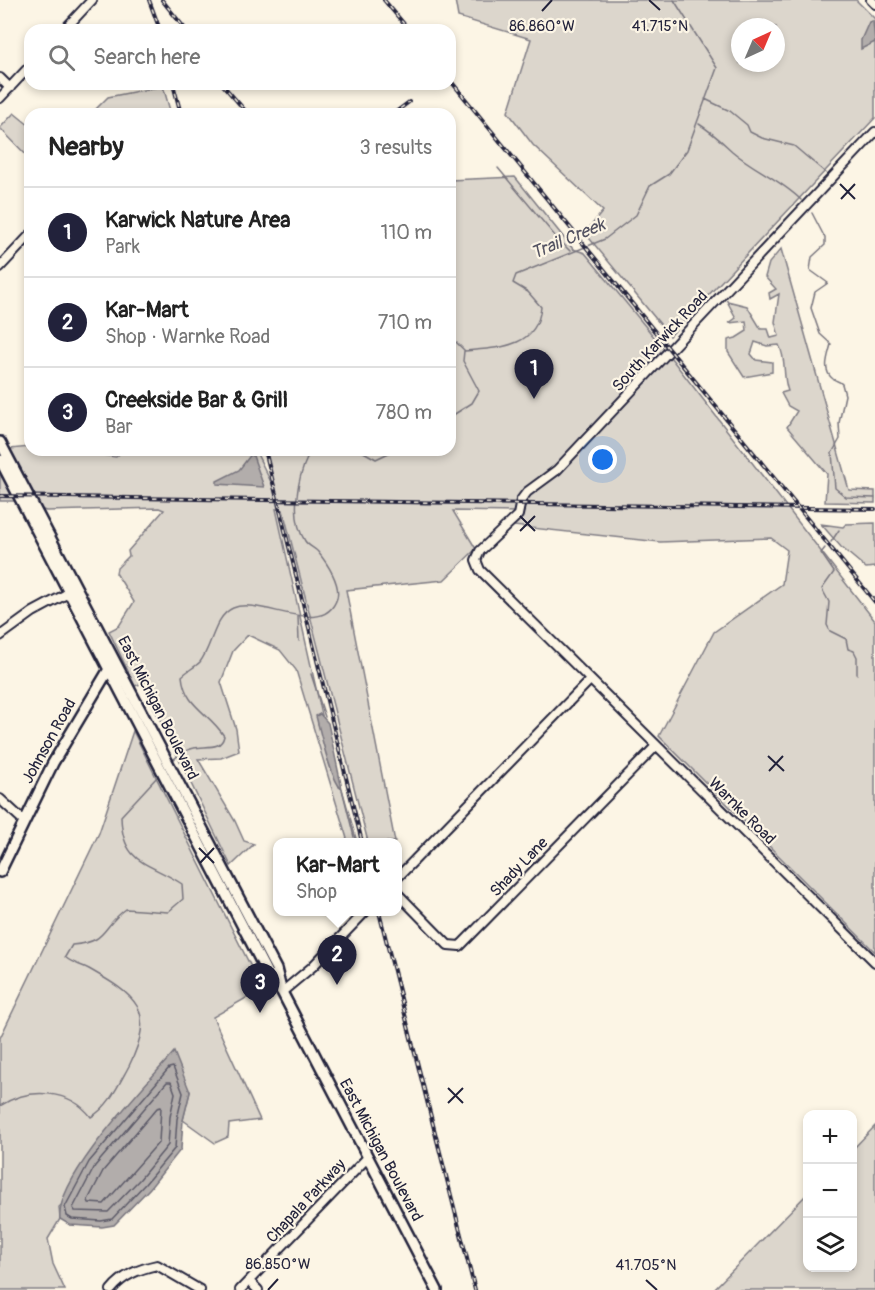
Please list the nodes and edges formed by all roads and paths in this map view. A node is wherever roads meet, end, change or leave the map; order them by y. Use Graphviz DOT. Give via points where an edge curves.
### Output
graph roads {
  1 [pos="92,0"];
  2 [pos="871,0"];
  3 [pos="875,4"];
  4 [pos="70,24"];
  5 [pos="24,73"];
  6 [pos="0,78"];
  7 [pos="10,88"];
  8 [pos="0,98"];
  9 [pos="875,132"];
  10 [pos="24,241"];
  11 [pos="0,267"];
  12 [pos="0,442"];
  13 [pos="0,460"];
  14 [pos="480,570"];
  15 [pos="74,591"];
  16 [pos="0,636"];
  17 [pos="118,664"];
  18 [pos="109,669"];
  19 [pos="590,680"];
  20 [pos="656,746"];
  21 [pos="0,799"];
  22 [pos="24,821"];
  23 [pos="0,872"];
  24 [pos="402,873"];
  25 [pos="402,898"];
  26 [pos="361,916"];
  27 [pos="875,962"];
  28 [pos="282,992"];
  29 [pos="368,1157"];
  30 [pos="249,1281"];
  31 [pos="111,1290"];
  32 [pos="200,1290"];
  33 [pos="240,1290"];
  34 [pos="258,1290"];
  35 [pos="437,1290"];
  1 -- 4 [label="street"];
  2 -- 3 [label="street"];
  5 -- 7 [label="street"];
  6 -- 7 [label="street"];
  7 -- 8 [label="street"];
  9 -- 14 [label="street, South Karwick Road" via="557,470 527,492 518,515 480,551 476,560"];
  10 -- 11 [label="street"];
  12 -- 15 [label="main road, East Michigan Boulevard"];
  13 -- 15 [label="main road, East Michigan Boulevard"];
  14 -- 19 [label="street, Warnke Road"];
  15 -- 16 [label="street" via="33,612"];
  15 -- 17 [label="main road, East Michigan Boulevard"];
  15 -- 18 [label="main road, East Michigan Boulevard"];
  17 -- 18 [label="main road, Johnson Road"];
  17 -- 28 [label="main road, East Michigan Boulevard" via="276,969"];
  18 -- 22 [label="main road, Johnson Road"];
  18 -- 28 [label="main road, East Michigan Boulevard" via="267,974"];
  19 -- 20 [label="street, Warnke Road"];
  19 -- 24 [label="street"];
  20 -- 25 [label="street, Shady Lane" via="460,946 448,945"];
  20 -- 27 [label="street, Warnke Road"];
  21 -- 22 [label="street"];
  22 -- 23 [label="main road, Johnson Road"];
  26 -- 28 [label="street"];
  28 -- 29 [label="main road, East Michigan Boulevard"];
  29 -- 30 [label="street, Chapala Parkway"];
  29 -- 35 [label="main road, East Michigan Boulevard"];
  30 -- 33 [label="street, Chapala Parkway"];
  30 -- 34 [label="street"];
  31 -- 32 [label="street" via="131,1273 157,1265"];
}
